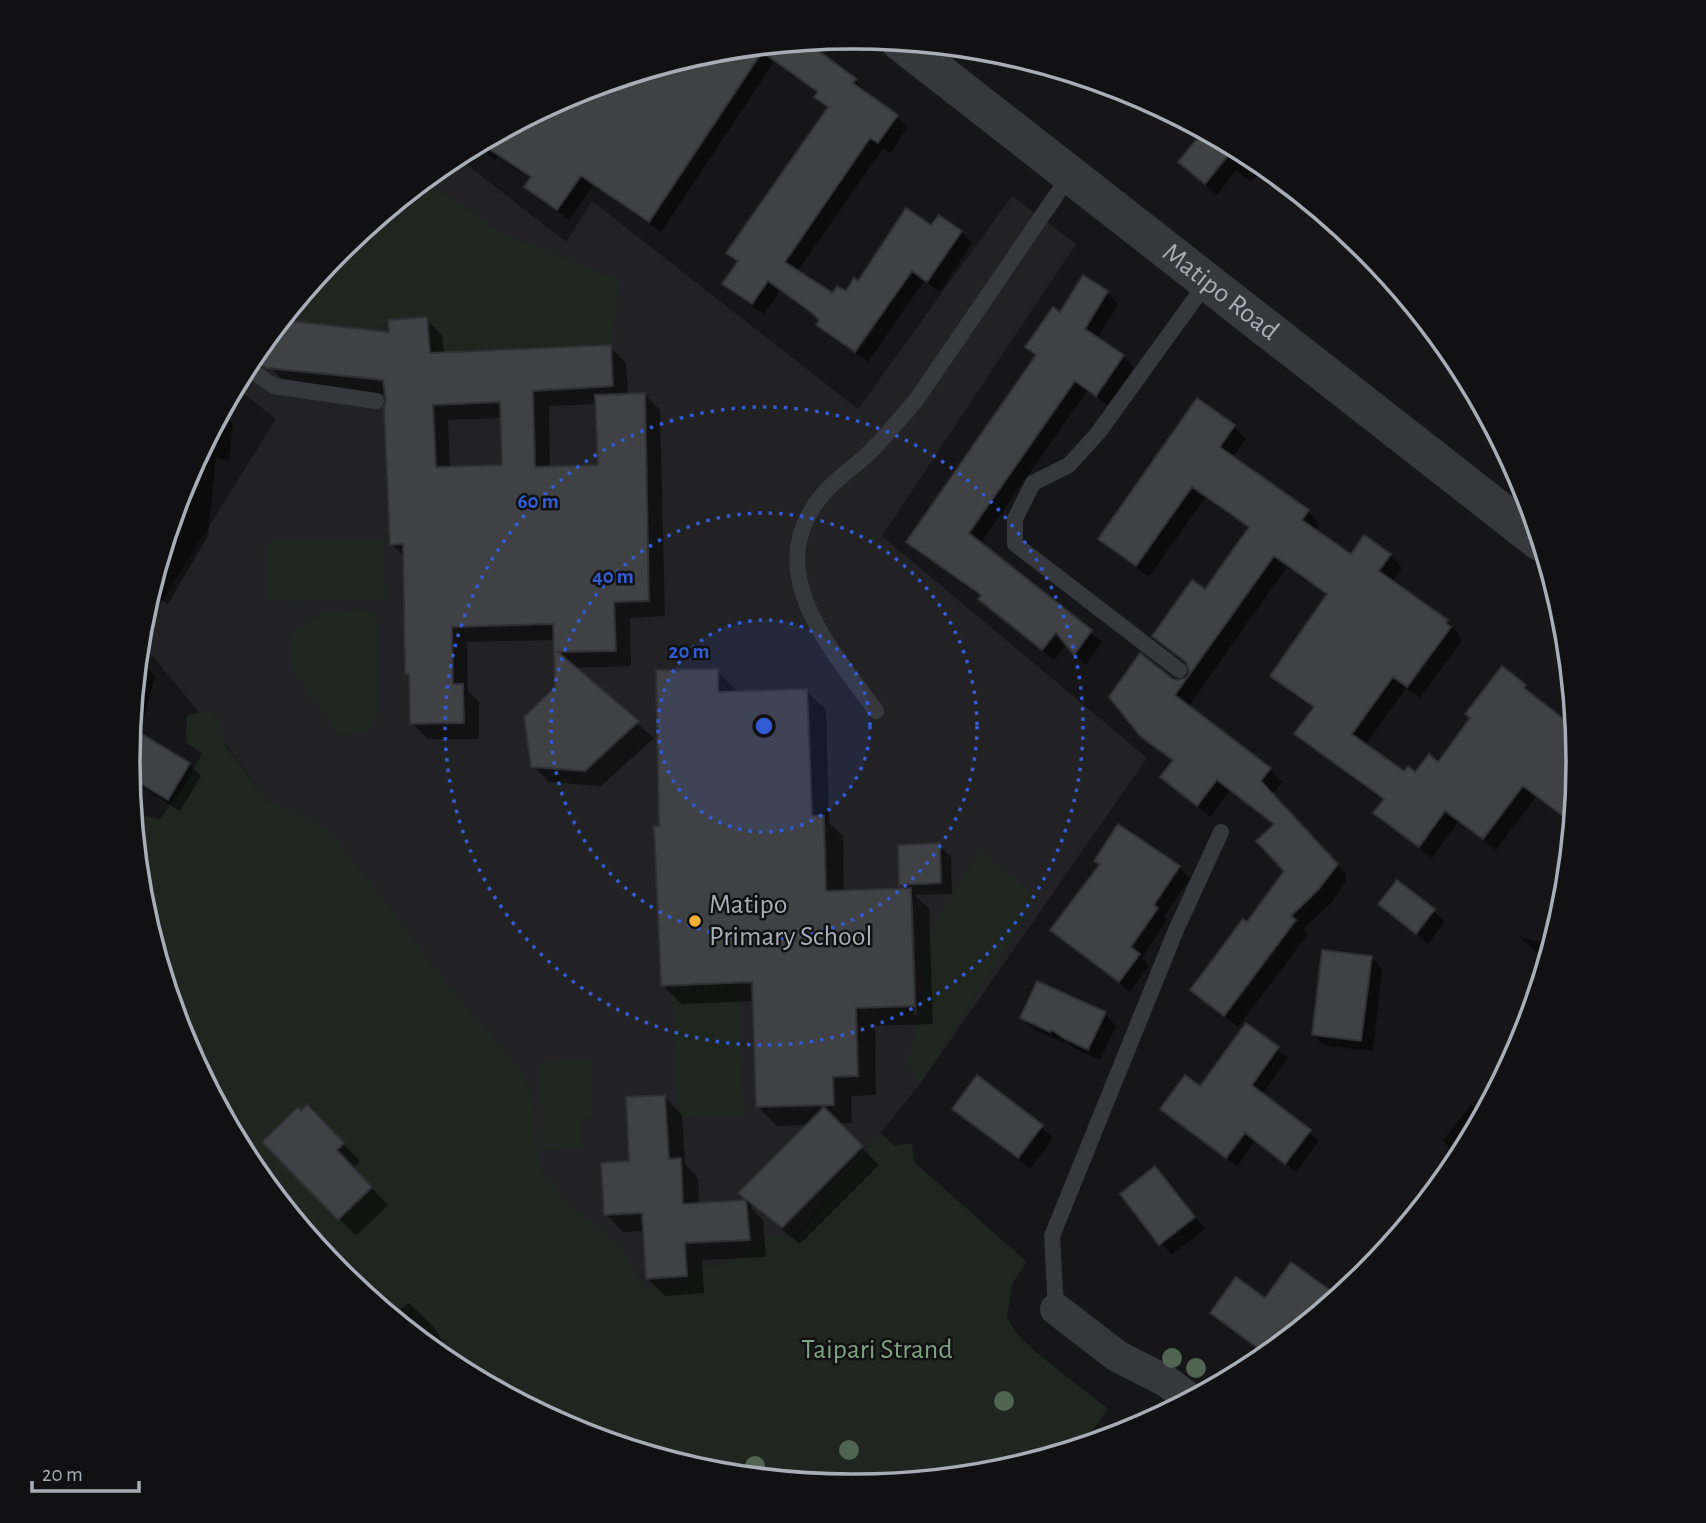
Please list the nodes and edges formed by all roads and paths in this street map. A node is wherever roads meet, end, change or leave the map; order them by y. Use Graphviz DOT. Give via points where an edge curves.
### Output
graph roads {
  1 [pos="913,52"];
  2 [pos="1070,174"];
  3 [pos="1207,282"];
  4 [pos="256,374"];
  5 [pos="376,401"];
  6 [pos="1528,533"];
  7 [pos="1178,670"];
  8 [pos="876,711"];
  9 [pos="1221,832"];
  10 [pos="1056,1309"];
  11 [pos="1182,1393"];
  1 -- 2 [label="street, Matipo Road"];
  2 -- 3 [label="street, Matipo Road"];
  2 -- 8 [label="lane" via="916,398 890,432 823,495 802,534 798,582 807,609"];
  3 -- 6 [label="street, Matipo Road"];
  3 -- 7 [label="lane" via="1098,433 1069,465 1033,483 1015,519 1015,544"];
  4 -- 5 [label="lane" via="274,386"];
  9 -- 10 [label="lane" via="1176,930 1052,1236"];
  10 -- 11 [label="street" via="1117,1356"];
}
